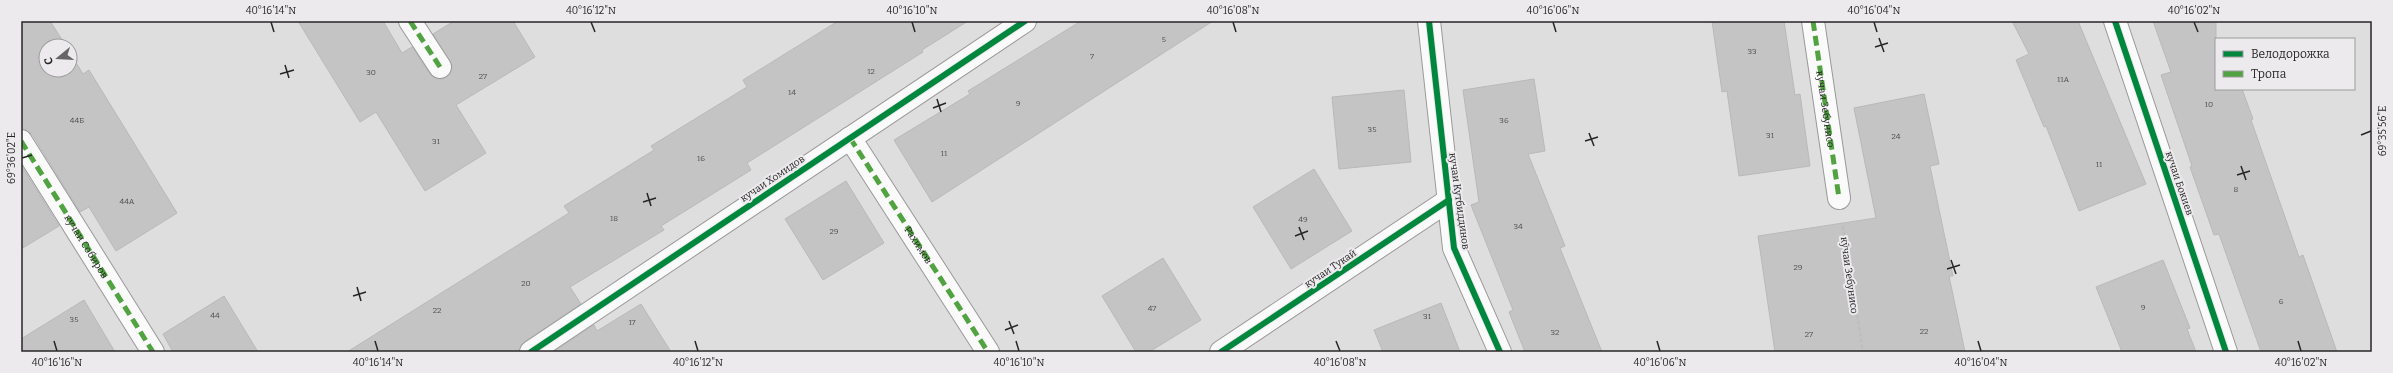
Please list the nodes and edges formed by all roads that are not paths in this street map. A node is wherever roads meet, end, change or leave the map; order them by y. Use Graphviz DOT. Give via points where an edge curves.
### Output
graph roads {
  1 [pos="410,21"];
  2 [pos="1026,21"];
  3 [pos="1429,21"];
  4 [pos="1813,21"];
  5 [pos="2115,21"];
  6 [pos="440,67"];
  7 [pos="850,138"];
  8 [pos="21,141"];
  9 [pos="1839,198"];
  10 [pos="1449,200"];
  11 [pos="153,352"];
  12 [pos="531,352"];
  13 [pos="988,352"];
  14 [pos="1221,352"];
  15 [pos="1500,352"];
  16 [pos="2226,352"];
  1 -- 6 [label="street"];
  2 -- 7 [label="street, кучаи Хомидов"];
  3 -- 10 [label="street, кучаи Кутбиддинов"];
  4 -- 9 [label="street, кучаи Зебунисо"];
  5 -- 16 [label="street, кучаи Бокиев"];
  7 -- 12 [label="street, кучаи Хомидов"];
  7 -- 13 [label="street, Рахимов"];
  8 -- 11 [label="street, кучаи Собиров"];
  10 -- 14 [label="street, кучаи Тукай"];
  10 -- 15 [label="street, кучаи Кутбиддинов" via="1454,248"];
}
